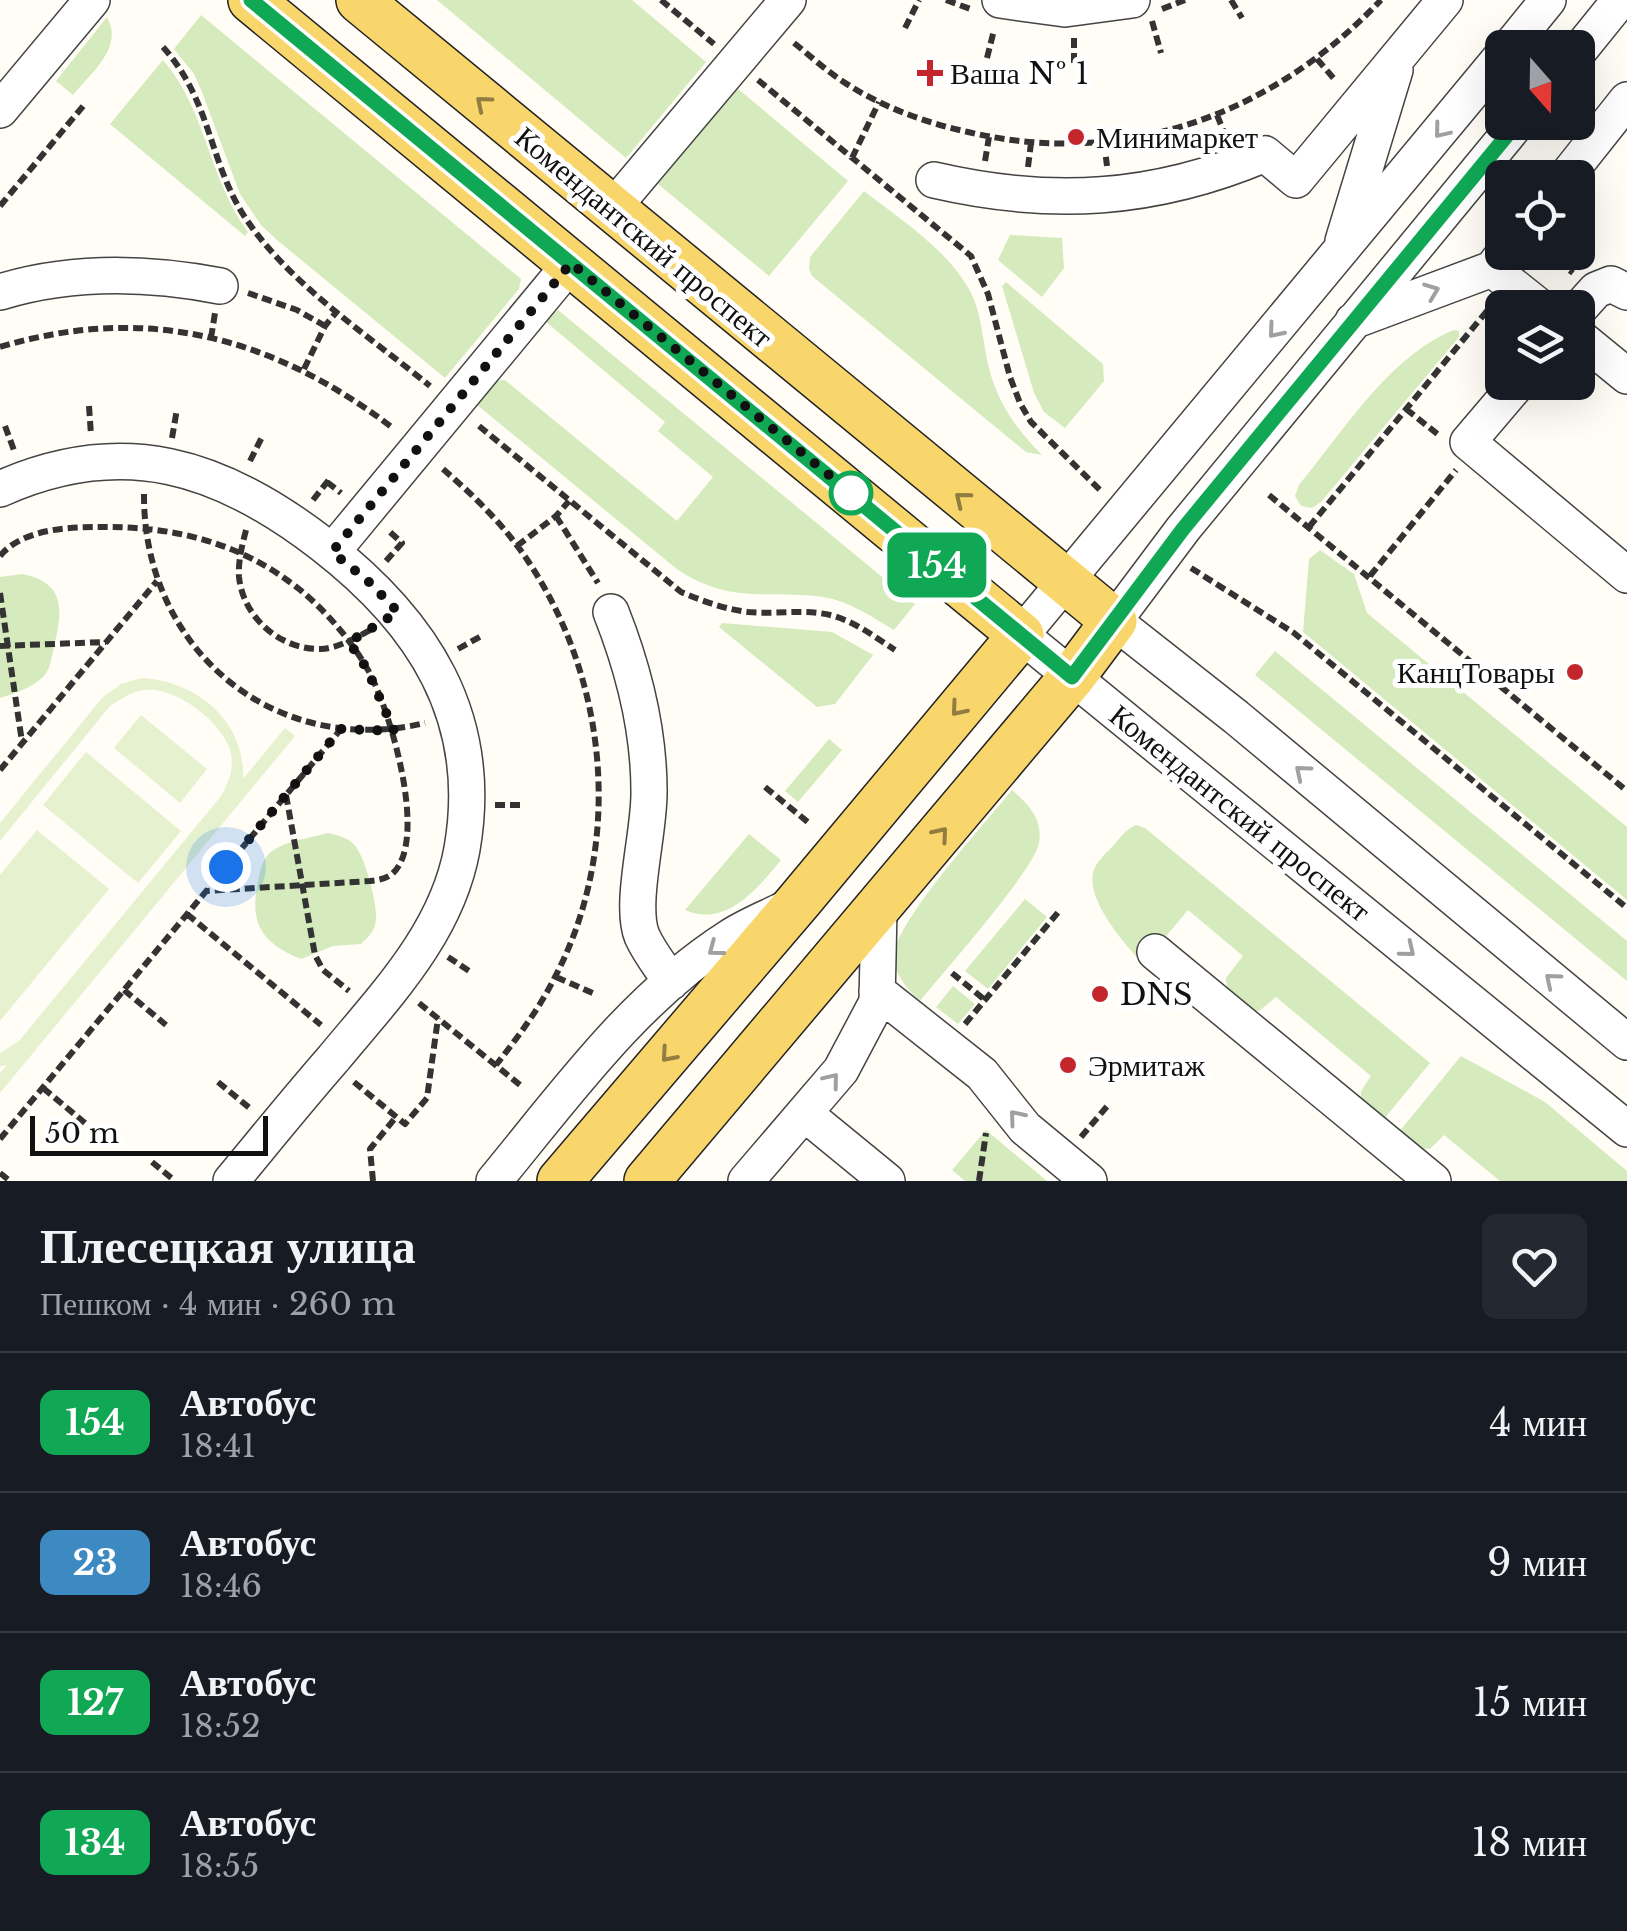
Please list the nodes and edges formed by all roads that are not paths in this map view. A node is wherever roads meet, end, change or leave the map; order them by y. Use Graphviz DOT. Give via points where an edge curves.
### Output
graph roads {
  1 [pos="92,0"];
  2 [pos="251,0"];
  3 [pos="358,0"];
  4 [pos="1445,0"];
  5 [pos="1548,0"];
  6 [pos="1620,0"];
  7 [pos="1141,7"];
  8 [pos="998,9"];
  9 [pos="785,17"];
  10 [pos="1524,30"];
  11 [pos="1595,31"];
  12 [pos="1400,55"];
  13 [pos="1485,77"];
  14 [pos="1627,100"];
  15 [pos="0,110"];
  16 [pos="1503,140"];
  17 [pos="1579,160"];
  18 [pos="934,180"];
  19 [pos="612,210"];
  20 [pos="1338,257"];
  21 [pos="571,263"];
  22 [pos="1500,270"];
  23 [pos="1504,270"];
  24 [pos="220,286"];
  25 [pos="1523,290"];
  26 [pos="1595,291"];
  27 [pos="0,292"];
  28 [pos="1627,292"];
  29 [pos="1352,322"];
  30 [pos="1595,350"];
  31 [pos="1627,376"];
  32 [pos="1515,400"];
  33 [pos="0,488"];
  34 [pos="332,552"];
  35 [pos="1627,574"];
  36 [pos="1064,583"];
  37 [pos="611,612"];
  38 [pos="1114,621"];
  39 [pos="1021,635"];
  40 [pos="1072,677"];
  41 [pos="799,902"];
  42 [pos="879,909"];
  43 [pos="1155,952"];
  44 [pos="671,982"];
  45 [pos="877,991"];
  46 [pos="1627,1042"];
  47 [pos="804,1113"];
  48 [pos="1627,1129"];
  49 [pos="231,1181"];
  50 [pos="494,1181"];
  51 [pos="560,1181"];
  52 [pos="647,1181"];
  53 [pos="746,1181"];
  54 [pos="887,1181"];
  55 [pos="1089,1181"];
  56 [pos="1432,1181"];
  1 -- 15 [label="street"];
  2 -- 21 [label="main road, Комендантский проспект"];
  19 -- 3 [label="main road, Комендантский проспект, one-way"];
  4 -- 12 [label="street"];
  5 -- 10 [label="street"];
  6 -- 11 [label="street"];
  7 -- 8 [label="street"];
  9 -- 19 [label="street" via="736,62"];
  12 -- 18 [label="street" via="1296,180 1266,154 1186,182 1098,196 1026,196"];
  12 -- 20 [label="street"];
  13 -- 20 [label="street, one-way"];
  14 -- 17 [label="street"];
  16 -- 29 [label="street"];
  36 -- 19 [label="main road, Комендантский проспект, one-way"];
  20 -- 36 [label="street, one-way"];
  21 -- 34 [label="street"];
  21 -- 39 [label="main road, Комендантский проспект"];
  29 -- 22 [label="street, one-way"];
  23 -- 25 [label="street"];
  24 -- 27 [label="street" via="113,275"];
  26 -- 28 [label="street" via="1612,284"];
  29 -- 38 [label="street"];
  30 -- 31 [label="street"];
  32 -- 35 [label="street" via="1468,442"];
  33 -- 34 [label="street" via="58,468 145,462 204,474 262,500"];
  34 -- 49 [label="street" via="398,612 434,662 461,737 467,804 461,852 425,943"];
  36 -- 38 [label="main road, Комендантский проспект"];
  36 -- 39 [label="street"];
  37 -- 44 [label="street" via="634,679 647,750 648,823 637,913 642,936"];
  38 -- 40 [label="main road"];
  46 -- 38 [label="street, Комендантский проспект, one-way"];
  39 -- 40 [label="street, Комендантский проспект"];
  39 -- 41 [label="main road, one-way"];
  42 -- 40 [label="main road, one-way"];
  40 -- 48 [label="street, Комендантский проспект, one-way"];
  41 -- 44 [label="street, one-way" via="730,937"];
  41 -- 51 [label="main road, one-way"];
  42 -- 45 [label="street"];
  42 -- 52 [label="main road"];
  43 -- 56 [label="street"];
  44 -- 50 [label="street" via="612,1039"];
  47 -- 45 [label="street, one-way" via="841,1070"];
  55 -- 45 [label="street, one-way" via="1026,1128 982,1074"];
  47 -- 53 [label="street"];
  47 -- 54 [label="street"];
}
